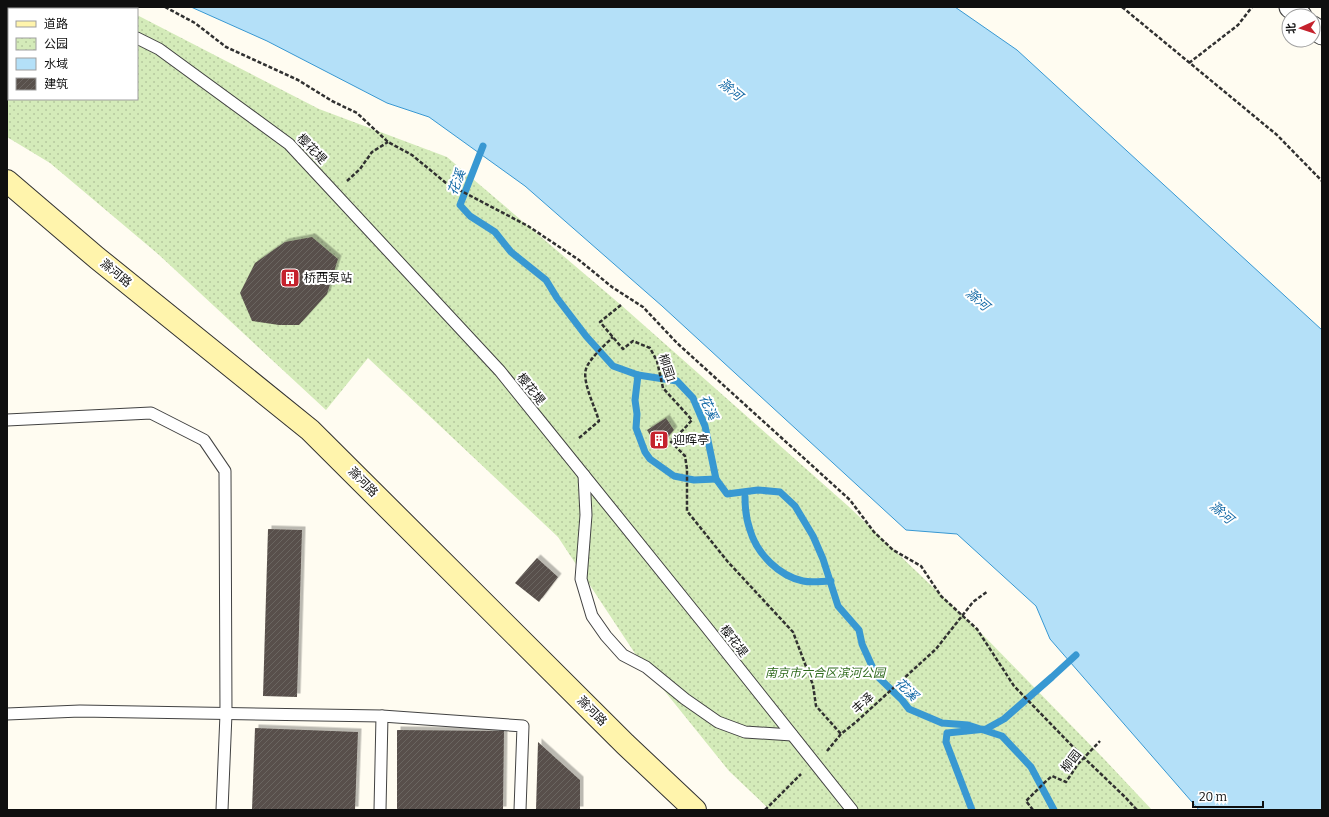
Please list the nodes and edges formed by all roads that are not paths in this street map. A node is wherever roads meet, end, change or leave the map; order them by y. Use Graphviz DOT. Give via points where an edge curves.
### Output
graph roads {
  1 [pos="138,38"];
  2 [pos="7,181"];
  3 [pos="7,420"];
  4 [pos="584,475"];
  5 [pos="7,714"];
  6 [pos="226,714"];
  7 [pos="382,716"];
  8 [pos="792,735"];
  9 [pos="222,810"];
  10 [pos="380,810"];
  11 [pos="520,810"];
  12 [pos="694,810"];
  13 [pos="852,810"];
  1 -- 4 [label="lane, 樱花堤" via="159,49 289,144 500,371"];
  2 -- 12 [label="street, 滁河路" via="97,258 310,430"];
  3 -- 6 [label="lane" via="151,413 204,440 226,471"];
  4 -- 8 [label="lane, 樱花堤"];
  4 -- 8 [label="lane" via="586,515 581,579 592,616 606,636 623,655 646,667 718,722 745,732"];
  5 -- 6 [label="lane"];
  6 -- 7 [label="lane"];
  6 -- 9 [label="lane"];
  7 -- 10 [label="lane"];
  7 -- 11 [label="lane" via="523,726"];
  8 -- 13 [label="lane, 樱花堤"];
}
